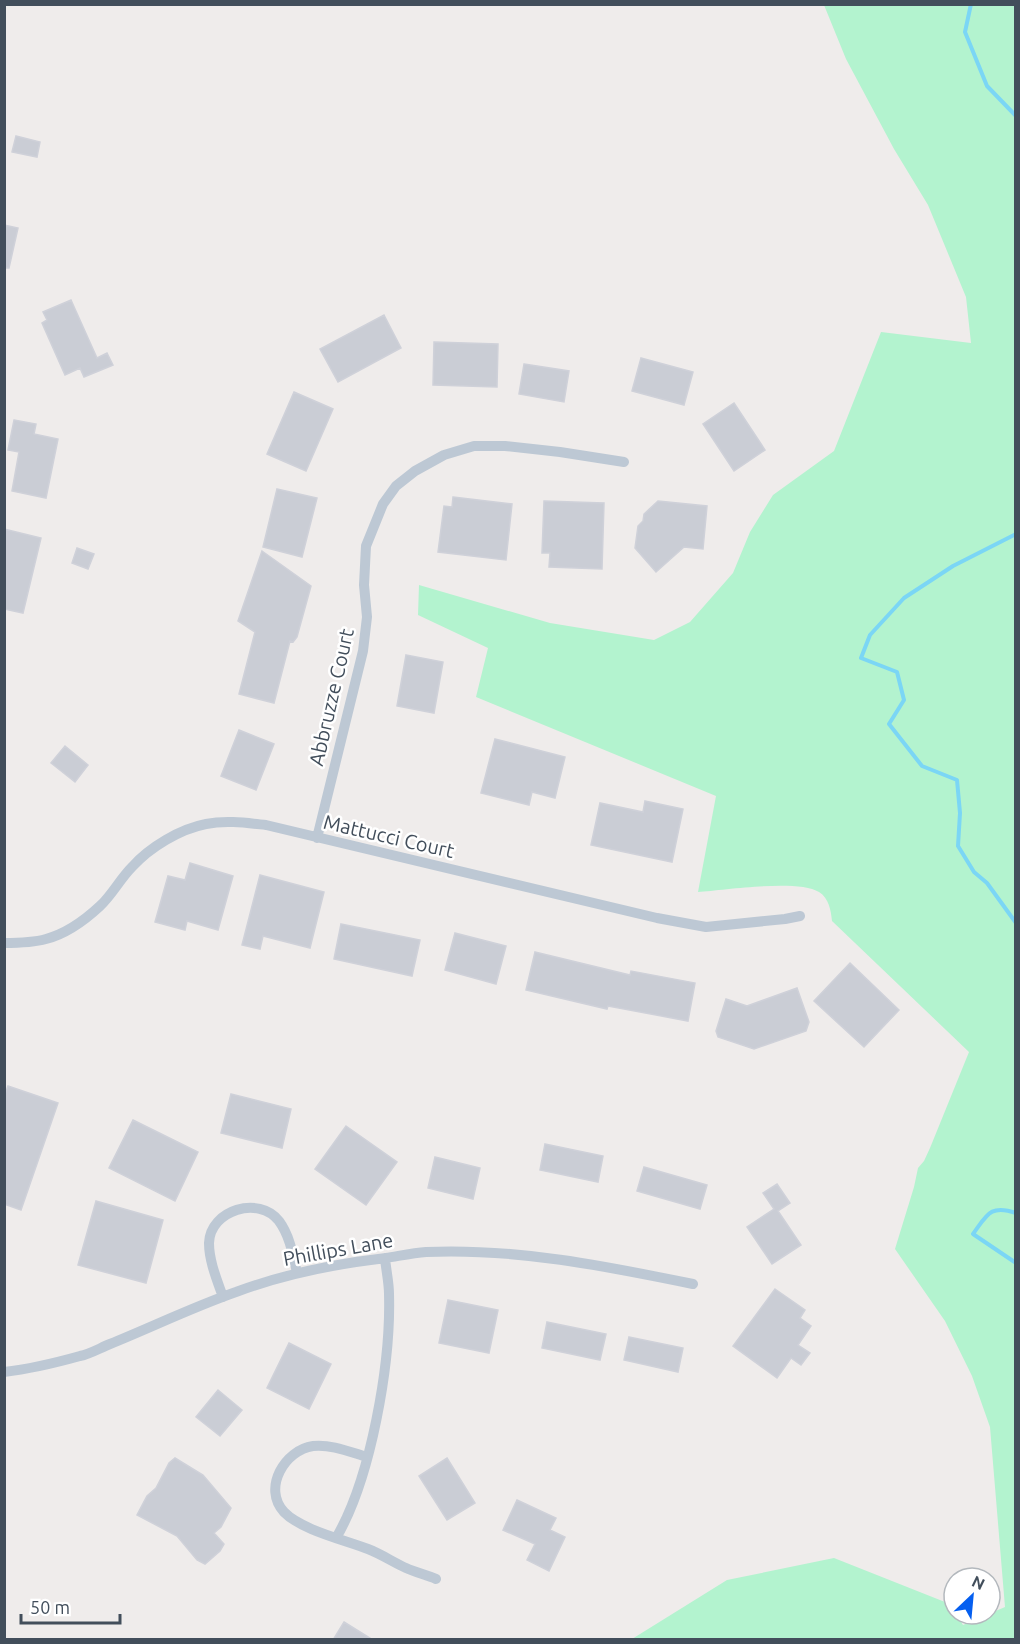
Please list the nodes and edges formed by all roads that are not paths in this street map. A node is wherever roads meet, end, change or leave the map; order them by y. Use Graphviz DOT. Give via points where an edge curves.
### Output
graph roads {
  1 [pos="624,462"];
  2 [pos="317,838"];
  3 [pos="800,916"];
  4 [pos="4,943"];
  5 [pos="384,1258"];
  6 [pos="297,1273"];
  7 [pos="693,1284"];
  8 [pos="223,1297"];
  9 [pos="4,1372"];
  10 [pos="367,1457"];
  11 [pos="336,1538"];
  12 [pos="436,1579"];
  1 -- 2 [label="street, Abbruzze Court" via="505,446 474,446 444,455 396,486 383,504 366,546 367,617 363,651"];
  2 -- 3 [label="street, Mattucci Court" via="706,927"];
  2 -- 4 [label="street, Mattucci Court" via="266,825 234,822 185,831 145,854 101,905 65,931 27,943"];
  5 -- 6 [label="street, Phillips Lane"];
  5 -- 7 [label="street, Phillips Lane" via="425,1252 542,1257"];
  5 -- 10 [label="street" via="389,1322 381,1390"];
  6 -- 8 [label="street, Phillips Lane"];
  6 -- 8 [label="street" via="288,1238 278,1219 263,1209 228,1212 216,1223 209,1241"];
  8 -- 9 [label="street, Phillips Lane" via="82,1356"];
  10 -- 11 [label="street"];
  10 -- 11 [label="street" via="327,1445 311,1446 286,1460 277,1478 276,1497 284,1512"];
  11 -- 12 [label="street"];
}
